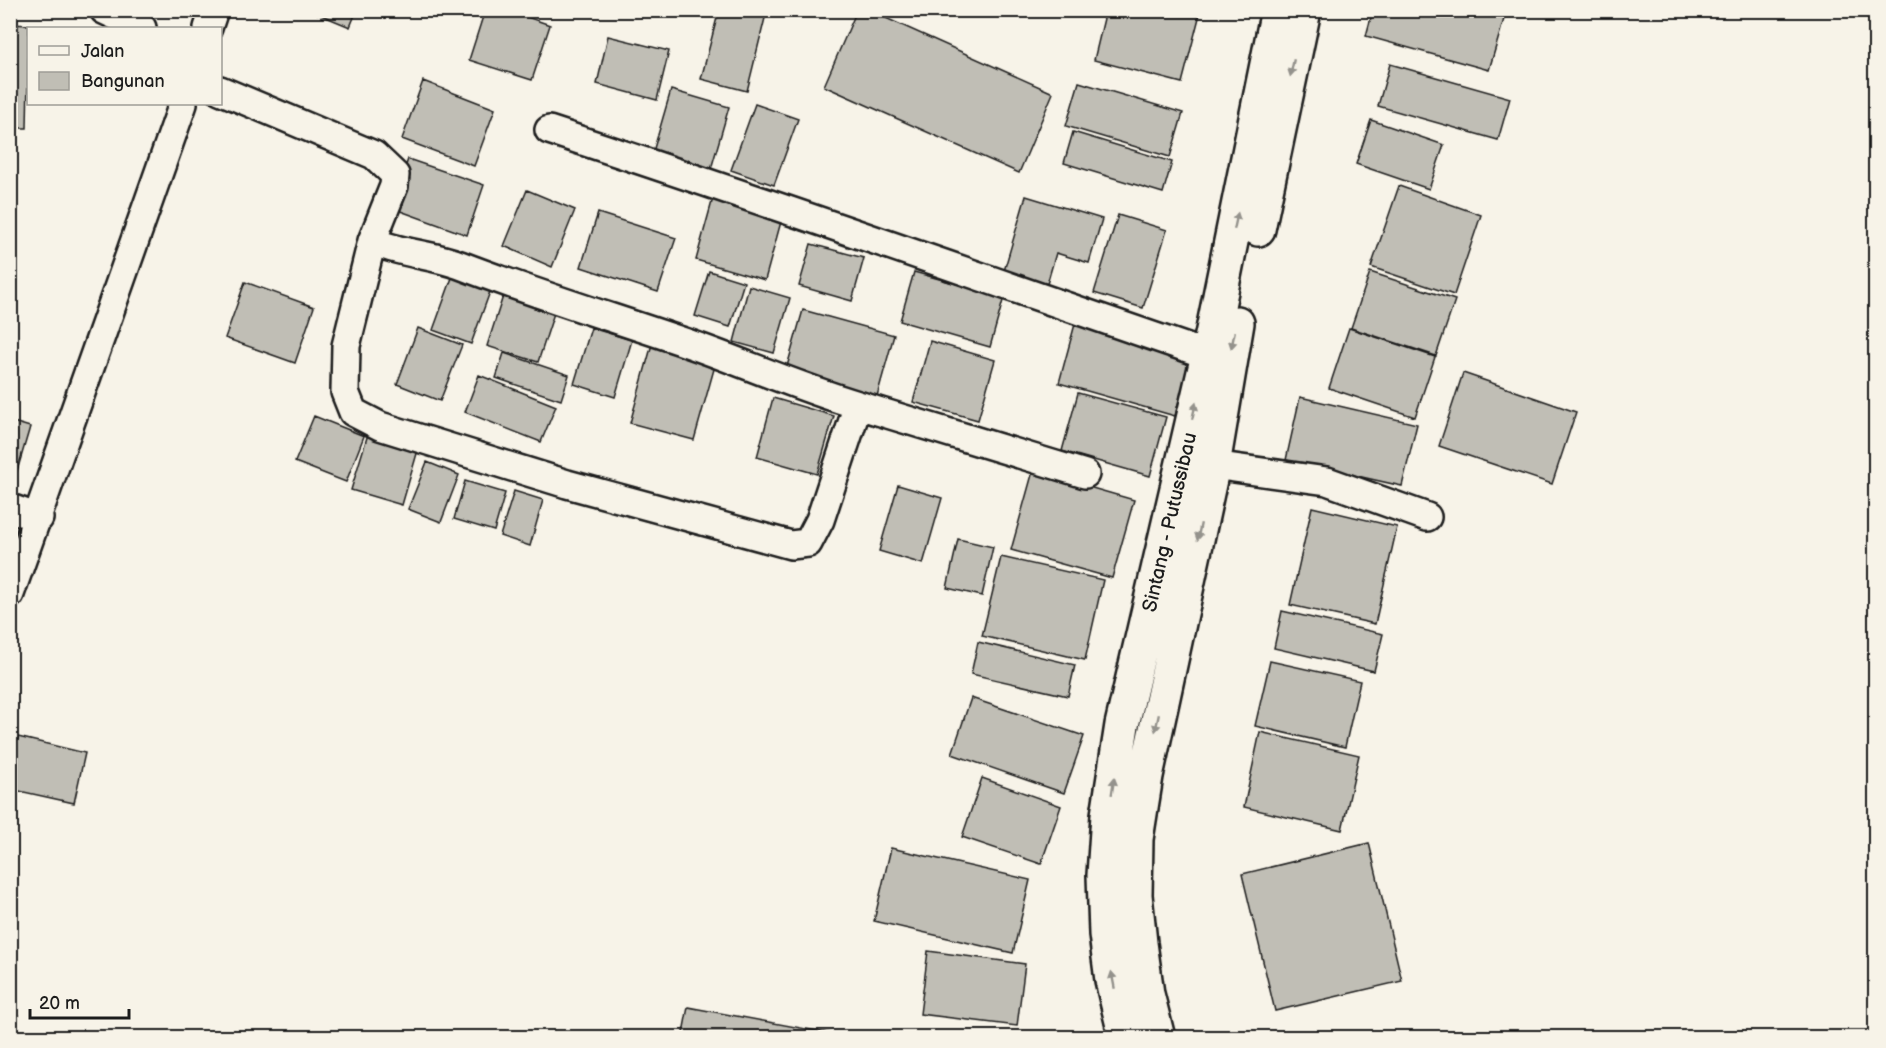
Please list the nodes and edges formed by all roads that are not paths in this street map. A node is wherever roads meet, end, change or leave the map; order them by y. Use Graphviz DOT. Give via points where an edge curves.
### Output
graph roads {
  1 [pos="104,10"];
  2 [pos="214,10"];
  3 [pos="1278,10"];
  4 [pos="1304,10"];
  5 [pos="140,27"];
  6 [pos="208,27"];
  7 [pos="222,91"];
  8 [pos="183,105"];
  9 [pos="549,130"];
  10 [pos="372,241"];
  11 [pos="1208,355"];
  12 [pos="858,405"];
  13 [pos="1213,465"];
  14 [pos="1085,474"];
  15 [pos="10,508"];
  16 [pos="1427,517"];
  17 [pos="39,518"];
  18 [pos="10,594"];
  19 [pos="1126,1038"];
  20 [pos="1158,1038"];
  1 -- 5 [label="street"];
  2 -- 6 [label="street"];
  11 -- 3 [label="highway, Sintang - Putussibau, one-way"];
  4 -- 13 [label="highway, Sintang - Putussibau, one-way" via="1232,350"];
  7 -- 10 [label="street" via="374,155 388,166 395,175 394,186"];
  8 -- 17 [label="street"];
  9 -- 11 [label="street" via="767,201"];
  10 -- 12 [label="street" via="402,252 452,262"];
  10 -- 12 [label="street" via="346,346 345,392 353,412 380,426 567,484 791,545 808,543 820,520"];
  19 -- 11 [label="highway, Sintang - Putussibau, one-way" via="1106,934 1108,815 1122,725"];
  12 -- 14 [label="street"];
  13 -- 16 [label="street" via="1327,481"];
  13 -- 20 [label="highway, Sintang - Putussibau, one-way" via="1136,839 1135,895 1140,943"];
  15 -- 17 [label="street"];
  17 -- 18 [label="street"];
}
